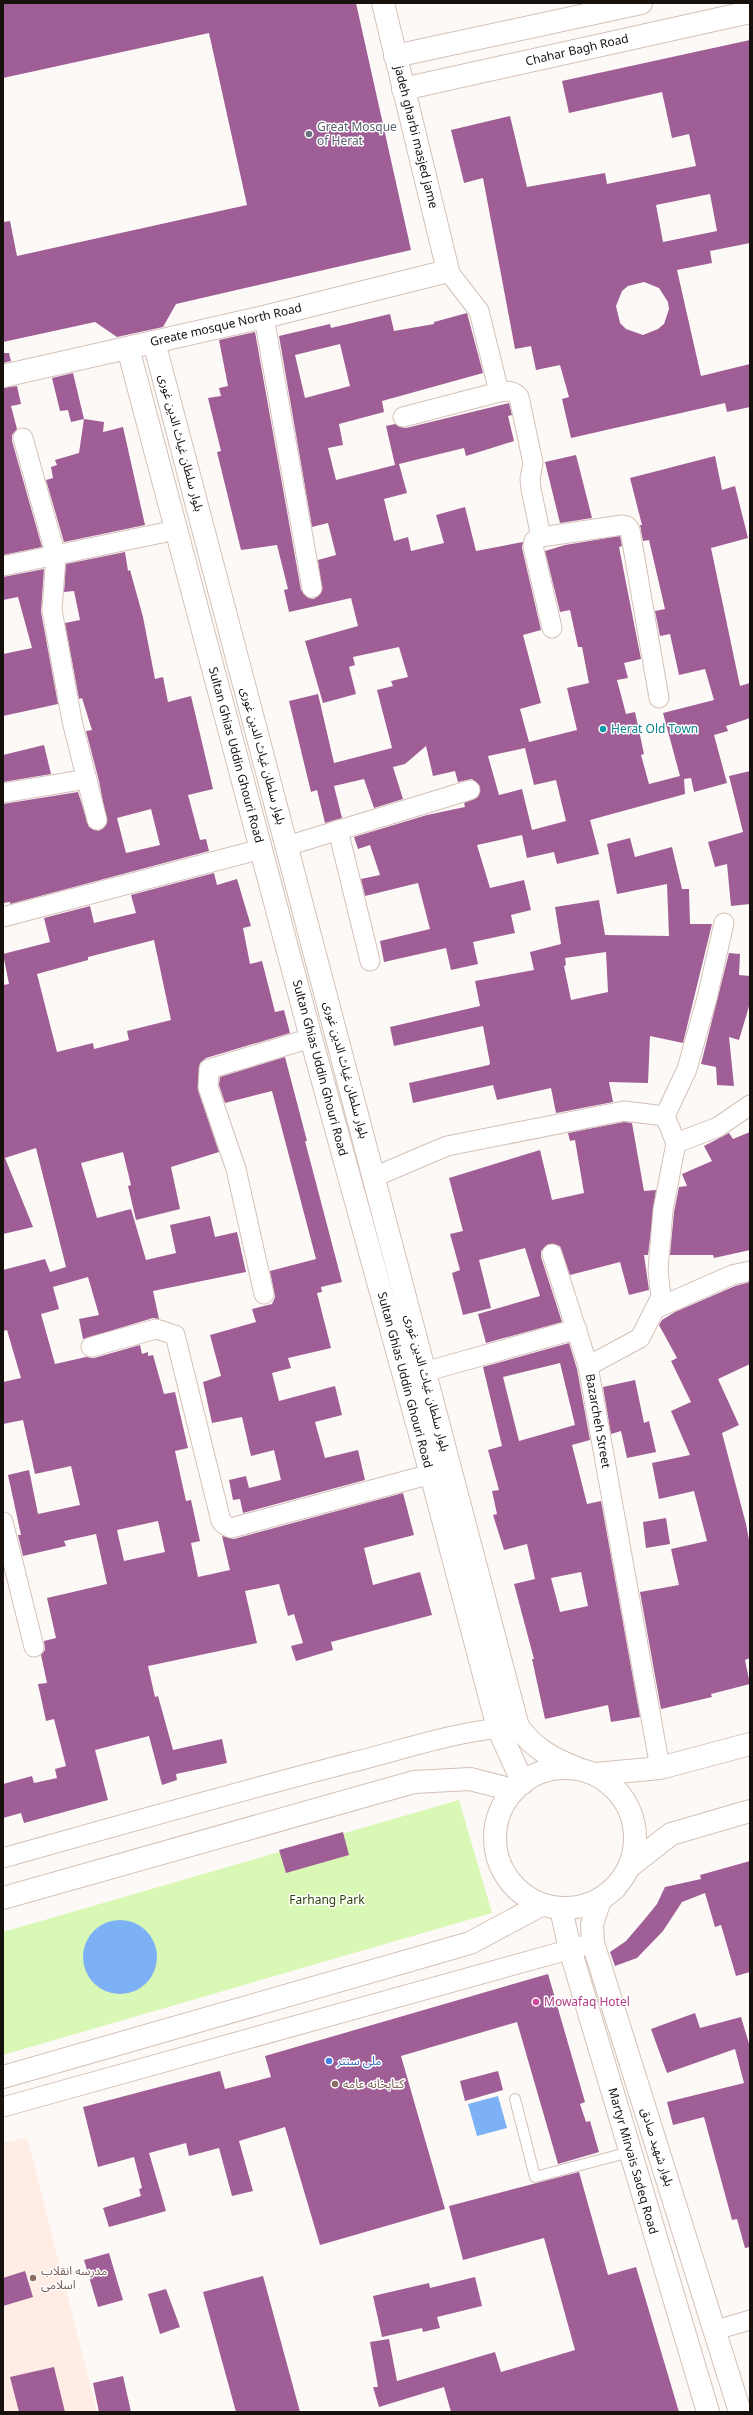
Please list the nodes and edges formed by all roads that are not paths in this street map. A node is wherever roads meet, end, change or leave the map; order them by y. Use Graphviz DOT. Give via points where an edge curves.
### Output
graph roads {
  1 [pos="382,3"];
  2 [pos="641,3"];
  3 [pos="750,12"];
  4 [pos="396,56"];
  5 [pos="403,89"];
  6 [pos="448,271"];
  7 [pos="264,317"];
  8 [pos="154,342"];
  9 [pos="128,348"];
  10 [pos="3,376"];
  11 [pos="499,392"];
  12 [pos="403,417"];
  13 [pos="23,438"];
  14 [pos="176,530"];
  15 [pos="541,537"];
  16 [pos="56,556"];
  17 [pos="3,566"];
  18 [pos="312,588"];
  19 [pos="552,628"];
  20 [pos="659,698"];
  21 [pos="87,779"];
  22 [pos="470,790"];
  23 [pos="3,793"];
  24 [pos="97,820"];
  25 [pos="338,830"];
  26 [pos="287,846"];
  27 [pos="261,849"];
  28 [pos="3,918"];
  29 [pos="724,923"];
  30 [pos="370,961"];
  31 [pos="311,1038"];
  32 [pos="750,1105"];
  33 [pos="665,1116"];
  34 [pos="676,1143"];
  35 [pos="374,1177"];
  36 [pos="552,1254"];
  37 [pos="750,1271"];
  38 [pos="264,1294"];
  39 [pos="655,1308"];
  40 [pos="577,1329"];
  41 [pos="91,1346"];
  42 [pos="588,1366"];
  43 [pos="424,1372"];
  44 [pos="431,1474"];
  45 [pos="3,1522"];
  46 [pos="34,1647"];
  47 [pos="508,1727"];
  48 [pos="750,1744"];
  49 [pos="660,1768"];
  50 [pos="586,1771"];
  51 [pos="518,1786"];
  52 [pos="750,1811"];
  53 [pos="3,1858"];
  54 [pos="630,1866"];
  55 [pos="615,1888"];
  56 [pos="3,1898"];
  57 [pos="551,1907"];
  58 [pos="593,1943"];
  59 [pos="570,1949"];
  60 [pos="3,2077"];
  61 [pos="515,2099"];
  62 [pos="3,2107"];
  63 [pos="630,2152"];
  64 [pos="750,2320"];
  65 [pos="716,2330"];
  66 [pos="708,2412"];
  67 [pos="740,2412"];
  1 -- 4 [label="main road, jadeh gharbi masjed jame"];
  2 -- 4 [label="main road"];
  3 -- 5 [label="main road, Chahar Bagh Road"];
  4 -- 5 [label="main road, jadeh gharbi masjed jame"];
  5 -- 6 [label="main road, jadeh gharbi masjed jame"];
  6 -- 7 [label="main road, Greate mosque North Road"];
  6 -- 11 [label="street" via="479,311"];
  7 -- 8 [label="main road, Greate mosque North Road"];
  7 -- 18 [label="street"];
  8 -- 9 [label="main road, Greate mosque North Road"];
  8 -- 26 [label="main road, بلوار سلطان غیاث الدین غوری"];
  9 -- 10 [label="main road, Greate mosque North Road"];
  9 -- 14 [label="main road, Sultan Ghias Uddin Ghouri Road"];
  11 -- 12 [label="street"];
  11 -- 15 [label="street" via="515,392 519,397 532,463 530,484"];
  13 -- 16 [label="street"];
  14 -- 16 [label="street"];
  14 -- 27 [label="main road, Sultan Ghias Uddin Ghouri Road"];
  15 -- 19 [label="street" via="534,541 533,546"];
  15 -- 20 [label="street" via="622,525 630,530"];
  16 -- 17 [label="street"];
  16 -- 21 [label="street" via="52,610 72,721"];
  21 -- 23 [label="street"];
  21 -- 24 [label="street"];
  22 -- 25 [label="street"];
  25 -- 26 [label="street"];
  25 -- 30 [label="street"];
  26 -- 35 [label="main road, بلوار سلطان غیاث الدین غوری"];
  27 -- 28 [label="street"];
  27 -- 31 [label="main road, Sultan Ghias Uddin Ghouri Road"];
  29 -- 33 [label="street" via="687,1069"];
  31 -- 38 [label="street" via="209,1069 208,1087 236,1169"];
  31 -- 44 [label="main road, Sultan Ghias Uddin Ghouri Road"];
  32 -- 34 [label="street" via="718,1127"];
  33 -- 34 [label="street"];
  33 -- 35 [label="street" via="624,1111 447,1146"];
  34 -- 39 [label="street, Bazarcheh Street" via="663,1210 658,1270 661,1297"];
  35 -- 43 [label="main road, بلوار سلطان غیاث الدین غوری"];
  36 -- 40 [label="street"];
  37 -- 39 [label="street" via="732,1275"];
  39 -- 42 [label="street, Bazarcheh Street" via="640,1338"];
  40 -- 42 [label="street"];
  40 -- 43 [label="street"];
  41 -- 44 [label="street" via="156,1329 174,1335 221,1520 231,1528"];
  42 -- 49 [label="street, Bazarcheh Street"];
  43 -- 47 [label="main road, بلوار سلطان غیاث الدین غوری"];
  44 -- 47 [label="main road, Sultan Ghias Uddin Ghouri Road"];
  45 -- 46 [label="street"];
  47 -- 50 [label="main road, بلوار سلطان غیاث الدین غوری" via="554,1759"];
  47 -- 51 [label="main road, Sultan Ghias Uddin Ghouri Road"];
  47 -- 53 [label="street" via="310,1773"];
  48 -- 49 [label="main road"];
  49 -- 50 [label="main road"];
  50 -- 51 [label="main road" via="557,1768 539,1772"];
  50 -- 54 [label="main road" via="614,1787 627,1804 632,1817 636,1845"];
  51 -- 56 [label="main road" via="470,1780 414,1782"];
  51 -- 57 [label="main road" via="500,1809 494,1831 496,1855 505,1876 521,1894"];
  52 -- 54 [label="main road" via="671,1834"];
  54 -- 55 [label="main road"];
  55 -- 57 [label="main road" via="600,1900 581,1907"];
  55 -- 58 [label="main road, بلوار شهید صادق" via="600,1900 592,1924"];
  57 -- 59 [label="main road, Martyr Mirvais Sadeq Road"];
  57 -- 60 [label="main road" via="470,1943"];
  58 -- 59 [label="street"];
  58 -- 65 [label="main road, بلوار شهید صادق"];
  59 -- 62 [label="street"];
  59 -- 63 [label="main road, Martyr Mirvais Sadeq Road"];
  61 -- 63 [label="lane" via="535,2177"];
  63 -- 66 [label="main road, Martyr Mirvais Sadeq Road"];
  64 -- 65 [label="street"];
  65 -- 67 [label="main road, بلوار شهید صادق"];
}
